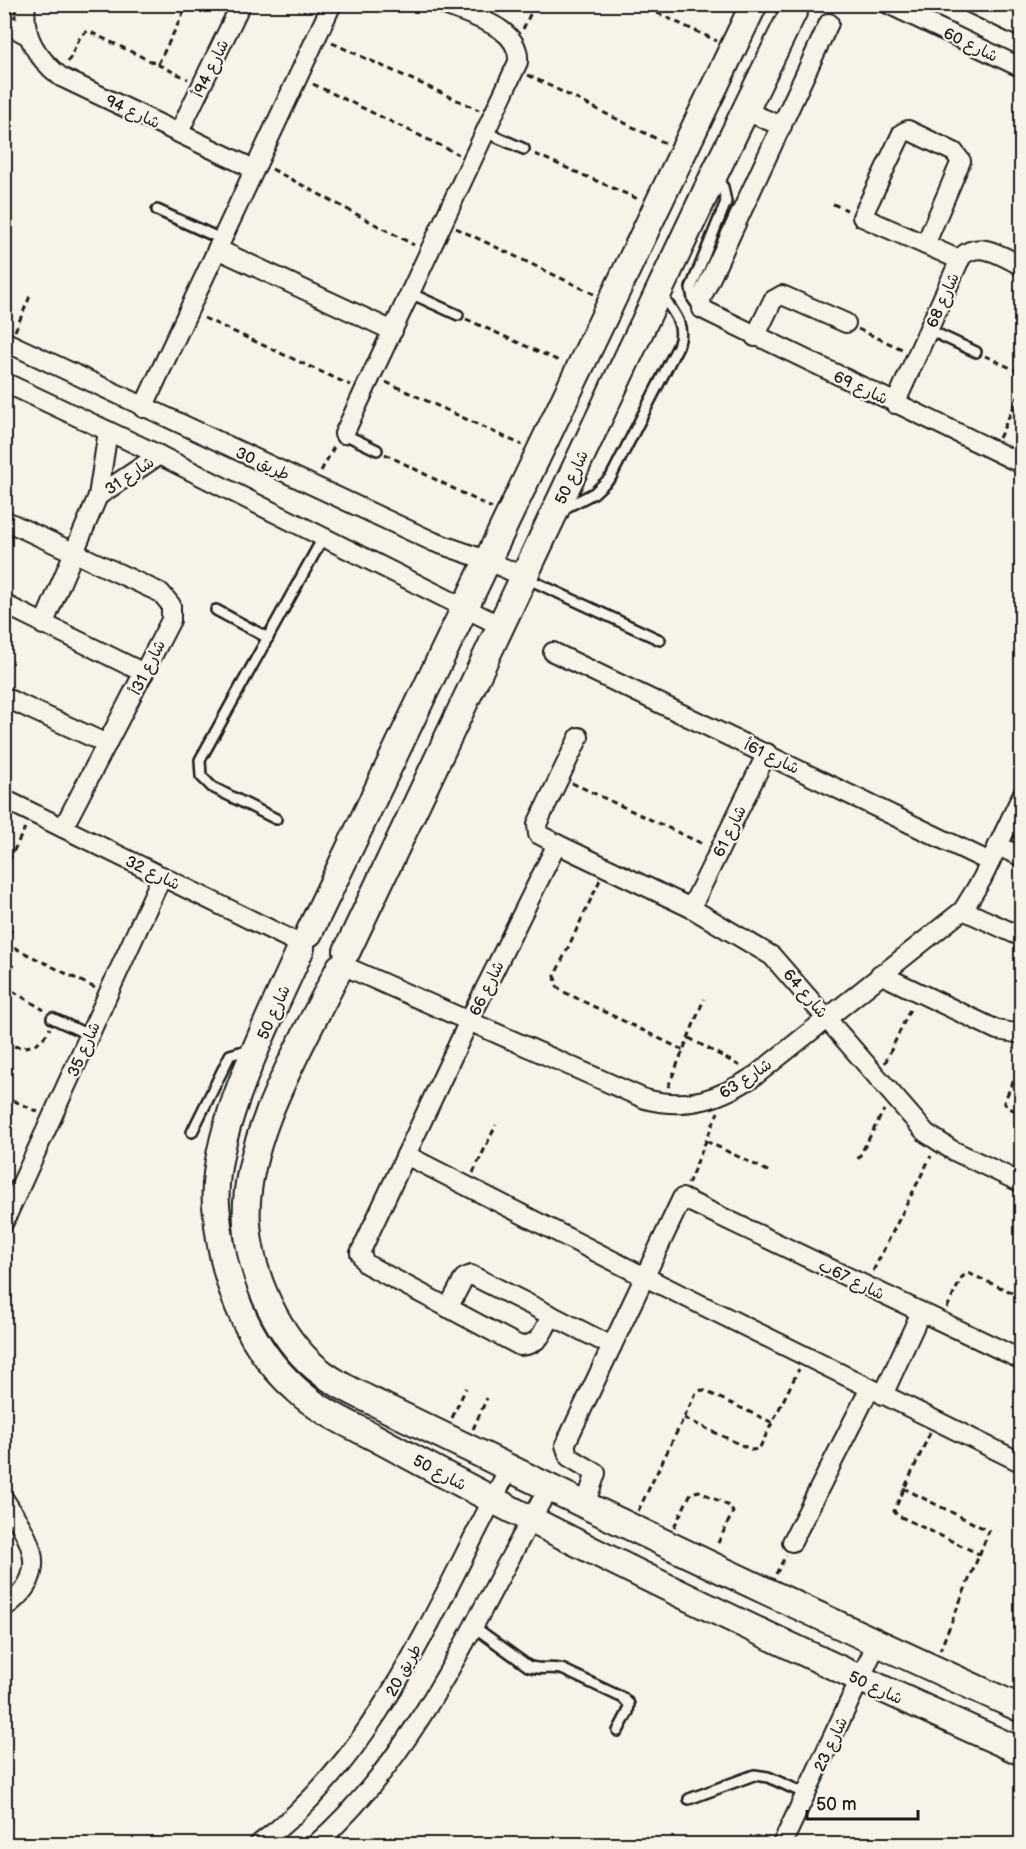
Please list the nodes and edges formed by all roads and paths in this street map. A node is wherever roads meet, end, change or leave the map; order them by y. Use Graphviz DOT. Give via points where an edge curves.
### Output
graph roads {
  1 [pos="26,4"];
  2 [pos="188,4"];
  3 [pos="241,4"];
  4 [pos="332,4"];
  5 [pos="443,4"];
  6 [pos="535,4"];
  7 [pos="638,4"];
  8 [pos="754,4"];
  9 [pos="797,4"];
  10 [pos="888,4"];
  11 [pos="972,4"];
  12 [pos="4,23"];
  13 [pos="829,23"];
  14 [pos="1022,28"];
  15 [pos="27,35"];
  16 [pos="317,36"];
  17 [pos="516,44"];
  18 [pos="732,48"];
  19 [pos="158,64"];
  20 [pos="1022,68"];
  21 [pos="515,69"];
  22 [pos="297,76"];
  23 [pos="61,77"];
  24 [pos="202,85"];
  25 [pos="745,111"];
  26 [pos="489,124"];
  27 [pos="782,126"];
  28 [pos="179,132"];
  29 [pos="524,149"];
  30 [pos="683,152"];
  31 [pos="472,161"];
  32 [pos="256,165"];
  33 [pos="713,177"];
  34 [pos="657,207"];
  35 [pos="157,210"];
  36 [pos="444,222"];
  37 [pos="219,244"];
  38 [pos="925,245"];
  39 [pos="429,253"];
  40 [pos="960,260"];
  41 [pos="1022,266"];
  42 [pos="659,291"];
  43 [pos="410,293"];
  44 [pos="31,294"];
  45 [pos="612,302"];
  46 [pos="702,309"];
  47 [pos="188,310"];
  48 [pos="458,315"];
  49 [pos="846,323"];
  50 [pos="929,330"];
  51 [pos="393,331"];
  52 [pos="755,337"];
  53 [pos="7,342"];
  54 [pos="976,352"];
  55 [pos="917,356"];
  56 [pos="579,371"];
  57 [pos="1022,373"];
  58 [pos="4,382"];
  59 [pos="368,384"];
  60 [pos="1022,389"];
  61 [pos="895,404"];
  62 [pos="143,408"];
  63 [pos="108,431"];
  64 [pos="344,434"];
  65 [pos="377,450"];
  66 [pos="993,450"];
  67 [pos="540,453"];
  68 [pos="159,455"];
  69 [pos="1022,464"];
  70 [pos="314,486"];
  71 [pos="98,496"];
  72 [pos="553,515"];
  73 [pos="510,517"];
  74 [pos="4,520"];
  75 [pos="324,536"];
  76 [pos="73,553"];
  77 [pos="489,561"];
  78 [pos="524,577"];
  79 [pos="4,604"];
  80 [pos="466,609"];
  81 [pos="216,610"];
  82 [pos="43,625"];
  83 [pos="501,626"];
  84 [pos="268,638"];
  85 [pos="660,640"];
  86 [pos="553,652"];
  87 [pos="144,673"];
  88 [pos="4,697"];
  89 [pos="579,737"];
  90 [pos="107,744"];
  91 [pos="767,753"];
  92 [pos="560,777"];
  93 [pos="1022,795"];
  94 [pos="4,799"];
  95 [pos="32,812"];
  96 [pos="276,819"];
  97 [pos="63,828"];
  98 [pos="557,844"];
  99 [pos="998,846"];
  100 [pos="719,851"];
  101 [pos="1022,857"];
  102 [pos="990,862"];
  103 [pos="606,868"];
  104 [pos="4,870"];
  105 [pos="162,876"];
  106 [pos="691,908"];
  107 [pos="963,910"];
  108 [pos="4,922"];
  109 [pos="1022,937"];
  110 [pos="304,942"];
  111 [pos="5,943"];
  112 [pos="4,960"];
  113 [pos="343,961"];
  114 [pos="880,974"];
  115 [pos="918,992"];
  116 [pos="108,994"];
  117 [pos="704,999"];
  118 [pos="827,1017"];
  119 [pos="52,1018"];
  120 [pos="470,1022"];
  121 [pos="1022,1034"];
  122 [pos="89,1035"];
  123 [pos="689,1038"];
  124 [pos="4,1043"];
  125 [pos="683,1050"];
  126 [pos="253,1057"];
  127 [pos="1022,1062"];
  128 [pos="756,1075"];
  129 [pos="878,1078"];
  130 [pos="725,1094"];
  131 [pos="892,1095"];
  132 [pos="4,1096"];
  133 [pos="662,1103"];
  134 [pos="1022,1114"];
  135 [pos="51,1119"];
  136 [pos="496,1125"];
  137 [pos="192,1132"];
  138 [pos="706,1141"];
  139 [pos="938,1142"];
  140 [pos="406,1155"];
  141 [pos="858,1159"];
  142 [pos="772,1173"];
  143 [pos="1022,1183"];
  144 [pos="466,1186"];
  145 [pos="682,1198"];
  146 [pos="4,1222"];
  147 [pos="645,1277"];
  148 [pos="865,1286"];
  149 [pos="1022,1297"];
  150 [pos="448,1308"];
  151 [pos="921,1312"];
  152 [pos="551,1315"];
  153 [pos="941,1322"];
  154 [pos="612,1346"];
  155 [pos="805,1356"];
  156 [pos="1022,1360"];
  157 [pos="466,1388"];
  158 [pos="877,1391"];
  159 [pos="487,1398"];
  160 [pos="684,1418"];
  161 [pos="936,1421"];
  162 [pos="773,1423"];
  163 [pos="454,1441"];
  164 [pos="1022,1463"];
  165 [pos="509,1468"];
  166 [pos="549,1488"];
  167 [pos="903,1488"];
  168 [pos="4,1499"];
  169 [pos="492,1500"];
  170 [pos="585,1505"];
  171 [pos="531,1519"];
  172 [pos="630,1526"];
  173 [pos="792,1542"];
  174 [pos="666,1543"];
  175 [pos="981,1554"];
  176 [pos="708,1563"];
  177 [pos="767,1591"];
  178 [pos="4,1608"];
  179 [pos="472,1626"];
  180 [pos="878,1643"];
  181 [pos="932,1668"];
  182 [pos="860,1680"];
  183 [pos="1022,1709"];
  184 [pos="618,1731"];
  185 [pos="1022,1752"];
  186 [pos="806,1794"];
  187 [pos="689,1799"];
  188 [pos="260,1845"];
  189 [pos="316,1845"];
  190 [pos="782,1845"];
  1 -- 15 [label="street"];
  2 -- 19 [label="path"];
  3 -- 24 [label="street, شارع 94أ"];
  4 -- 16 [label="street"];
  5 -- 17 [label="street" via="504,31"];
  6 -- 17 [label="path"];
  7 -- 18 [label="path"];
  8 -- 18 [label="street, شارع 50"];
  9 -- 25 [label="street, شارع 50"];
  10 -- 20 [label="street, شارع 60"];
  11 -- 14 [label="street"];
  12 -- 15 [label="street"];
  13 -- 27 [label="street"];
  15 -- 23 [label="street, شارع 94" via="46,66"];
  16 -- 22 [label="street"];
  16 -- 26 [label="path"];
  17 -- 21 [label="street" via="519,53"];
  18 -- 30 [label="street, شارع 50"];
  19 -- 23 [label="path" via="84,31"];
  19 -- 24 [label="path"];
  21 -- 26 [label="street"];
  21 -- 30 [label="path"];
  22 -- 31 [label="path"];
  22 -- 32 [label="street"];
  23 -- 28 [label="street, شارع 94"];
  24 -- 28 [label="street, شارع 94أ"];
  25 -- 27 [label="street"];
  25 -- 33 [label="street, شارع 50"];
  26 -- 29 [label="lane"];
  26 -- 31 [label="street"];
  27 -- 46 [label="street" via="701,299"];
  28 -- 32 [label="street, شارع 94"];
  29 -- 34 [label="path"];
  30 -- 34 [label="street, شارع 50"];
  31 -- 36 [label="street"];
  32 -- 37 [label="street"];
  32 -- 39 [label="path"];
  33 -- 42 [label="street, شارع 50"];
  33 -- 46 [label="lane" via="723,187 726,202 691,288 693,299"];
  34 -- 45 [label="street, شارع 50"];
  35 -- 37 [label="lane"];
  36 -- 39 [label="street"];
  36 -- 45 [label="path"];
  37 -- 47 [label="street"];
  37 -- 51 [label="street"];
  38 -- 38 [label="street" via="961,161 954,152 908,130 902,133 862,217"];
  38 -- 40 [label="street"];
  39 -- 43 [label="street"];
  40 -- 41 [label="street, شارع 68" via="966,252 979,248"];
  40 -- 50 [label="street, شارع 68"];
  42 -- 72 [label="street, شارع 50"];
  42 -- 72 [label="lane" via="680,322 678,346 611,477 594,493"];
  43 -- 48 [label="lane"];
  43 -- 51 [label="street"];
  44 -- 53 [label="path"];
  45 -- 56 [label="street, شارع 50"];
  46 -- 52 [label="street, شارع 69"];
  47 -- 59 [label="path"];
  47 -- 62 [label="street"];
  48 -- 56 [label="path"];
  49 -- 52 [label="street" via="782,295 773,300"];
  49 -- 55 [label="path"];
  50 -- 54 [label="lane"];
  50 -- 55 [label="street, شارع 68"];
  51 -- 59 [label="street"];
  52 -- 61 [label="street, شارع 69"];
  53 -- 62 [label="street, طريق 30"];
  54 -- 57 [label="path"];
  55 -- 61 [label="street, شارع 68"];
  56 -- 67 [label="street, شارع 50"];
  58 -- 63 [label="street"];
  59 -- 64 [label="street"];
  59 -- 67 [label="path"];
  60 -- 66 [label="path"];
  61 -- 66 [label="street, شارع 69"];
  62 -- 70 [label="street, طريق 30"];
  63 -- 68 [label="street"];
  63 -- 71 [label="street, شارع 31"];
  64 -- 65 [label="lane"];
  64 -- 70 [label="path" via="330,451"];
  65 -- 73 [label="path"];
  66 -- 69 [label="street, شارع 69"];
  67 -- 73 [label="street, شارع 50"];
  68 -- 71 [label="street, شارع 31"];
  68 -- 75 [label="street"];
  70 -- 77 [label="street, طريق 30" via="434,542"];
  71 -- 76 [label="street, شارع 31"];
  72 -- 78 [label="street, شارع 50"];
  73 -- 77 [label="street, شارع 50"];
  74 -- 76 [label="street"];
  75 -- 80 [label="street"];
  75 -- 84 [label="lane"];
  76 -- 82 [label="street, شارع 31"];
  76 -- 87 [label="street, شارع 31أ" via="167,598 171,620"];
  77 -- 78 [label="street, طريق 30"];
  77 -- 80 [label="street, شارع 50"];
  78 -- 83 [label="street, شارع 50"];
  78 -- 85 [label="lane"];
  79 -- 82 [label="street"];
  80 -- 83 [label="street"];
  80 -- 110 [label="street, شارع 50"];
  81 -- 84 [label="lane"];
  82 -- 87 [label="street"];
  83 -- 113 [label="street, شارع 50"];
  84 -- 96 [label="lane" via="200,760 201,776 212,787"];
  86 -- 91 [label="street, شارع 61أ"];
  87 -- 90 [label="street, شارع 31أ"];
  88 -- 90 [label="street"];
  89 -- 92 [label="street"];
  90 -- 97 [label="street, شارع 31أ"];
  91 -- 100 [label="street, شارع 61"];
  91 -- 102 [label="street, شارع 61أ"];
  92 -- 98 [label="street" via="536,827 541,836"];
  92 -- 100 [label="path"];
  93 -- 99 [label="street"];
  94 -- 95 [label="street, شارع 32"];
  95 -- 97 [label="street, شارع 32"];
  95 -- 104 [label="path"];
  97 -- 105 [label="street, شارع 32"];
  98 -- 103 [label="street, شارع 64"];
  98 -- 120 [label="street, شارع 66"];
  99 -- 101 [label="street"];
  99 -- 102 [label="street"];
  100 -- 106 [label="street, شارع 61"];
  102 -- 107 [label="street, شارع 63"];
  103 -- 106 [label="street, شارع 64"];
  103 -- 125 [label="path" via="555,975 556,985"];
  105 -- 110 [label="street, شارع 32"];
  105 -- 116 [label="street, شارع 35"];
  106 -- 118 [label="street, شارع 64" via="772,956"];
  107 -- 109 [label="street"];
  107 -- 114 [label="street, شارع 63"];
  108 -- 111 [label="path" via="11,931"];
  110 -- 113 [label="street" via="305,962 315,970 328,973"];
  110 -- 113 [label="street" via="321,927 334,929 344,938"];
  110 -- 126 [label="street, شارع 50"];
  111 -- 116 [label="path"];
  112 -- 119 [label="path" via="13,964 6,987"];
  113 -- 120 [label="street, شارع 63"];
  113 -- 163 [label="street, شارع 50" via="271,1108 258,1143 248,1193 247,1224 253,1264 286,1334 308,1361 336,1383"];
  114 -- 115 [label="street"];
  114 -- 118 [label="street, شارع 63"];
  115 -- 121 [label="street" via="997,1030"];
  115 -- 129 [label="path"];
  116 -- 122 [label="street, شارع 35"];
  117 -- 123 [label="path"];
  118 -- 128 [label="street, شارع 63"];
  118 -- 129 [label="street, شارع 64"];
  119 -- 122 [label="lane"];
  119 -- 124 [label="path" via="46,1035 33,1046"];
  120 -- 133 [label="street, شارع 63"];
  120 -- 140 [label="street, شارع 66"];
  122 -- 135 [label="street, شارع 35"];
  123 -- 125 [label="path"];
  123 -- 128 [label="path"];
  125 -- 133 [label="path"];
  126 -- 137 [label="lane" via="240,1052 230,1055"];
  126 -- 169 [label="street, شارع 50" via="220,1155 215,1201 227,1269 252,1336 297,1390 325,1412"];
  127 -- 134 [label="path" via="1004,1102"];
  128 -- 130 [label="street, شارع 63"];
  129 -- 131 [label="street, شارع 64"];
  130 -- 133 [label="street, شارع 63" via="705,1101"];
  130 -- 138 [label="path"];
  131 -- 139 [label="street, شارع 64"];
  131 -- 141 [label="path"];
  132 -- 135 [label="path"];
  135 -- 146 [label="street, شارع 35"];
  136 -- 144 [label="path"];
  138 -- 142 [label="path"];
  138 -- 145 [label="path"];
  139 -- 143 [label="street, شارع 64"];
  139 -- 148 [label="path"];
  140 -- 144 [label="street"];
  140 -- 150 [label="street, شارع 66" via="360,1250 361,1258"];
  144 -- 147 [label="street"];
  145 -- 147 [label="street"];
  145 -- 148 [label="street, شارع 67ب"];
  147 -- 154 [label="street"];
  147 -- 155 [label="street"];
  148 -- 151 [label="street, شارع 67ب"];
  149 -- 153 [label="path" via="966,1274"];
  150 -- 152 [label="street" via="520,1346 541,1338"];
  150 -- 152 [label="street" via="464,1278 471,1275"];
  151 -- 153 [label="street, شارع 67ب"];
  151 -- 158 [label="street"];
  152 -- 154 [label="street"];
  153 -- 156 [label="street, شارع 67ب"];
  154 -- 170 [label="street" via="565,1445 569,1457 596,1473"];
  155 -- 158 [label="street"];
  155 -- 162 [label="path"];
  157 -- 163 [label="path"];
  158 -- 161 [label="street"];
  158 -- 173 [label="street"];
  159 -- 163 [label="path"];
  160 -- 162 [label="path" via="754,1450 761,1448"];
  160 -- 162 [label="path" via="701,1390"];
  160 -- 172 [label="path"];
  161 -- 164 [label="street"];
  161 -- 167 [label="path"];
  163 -- 165 [label="street, شارع 50"];
  165 -- 166 [label="street, شارع 50"];
  165 -- 169 [label="street, طريق 20"];
  166 -- 170 [label="street, شارع 50"];
  166 -- 171 [label="street"];
  167 -- 175 [label="path" via="988,1529"];
  167 -- 175 [label="path" via="894,1508 897,1515"];
  168 -- 178 [label="street" via="30,1539 34,1557 32,1575 24,1591"];
  169 -- 171 [label="street, شارع 50"];
  169 -- 188 [label="street, طريق 20" via="397,1683 370,1726 306,1803"];
  170 -- 172 [label="street, شارع 50"];
  171 -- 179 [label="street"];
  171 -- 182 [label="street, شارع 50"];
  172 -- 174 [label="street, شارع 50"];
  173 -- 177 [label="path"];
  174 -- 176 [label="street, شارع 50"];
  174 -- 176 [label="path" via="691,1493 699,1491 729,1506 733,1512"];
  175 -- 181 [label="path"];
  176 -- 177 [label="street, شارع 50"];
  177 -- 180 [label="street, شارع 50"];
  179 -- 184 [label="lane" via="536,1670 555,1667 623,1698 629,1704 628,1712"];
  179 -- 189 [label="street" via="402,1749 371,1790"];
  180 -- 181 [label="street, شارع 50"];
  180 -- 182 [label="street, شارع 23"];
  181 -- 183 [label="street, شارع 50"];
  182 -- 185 [label="street, شارع 50"];
  182 -- 186 [label="street, شارع 23"];
  186 -- 187 [label="lane" via="754,1775"];
  186 -- 190 [label="street, شارع 23"];
}
